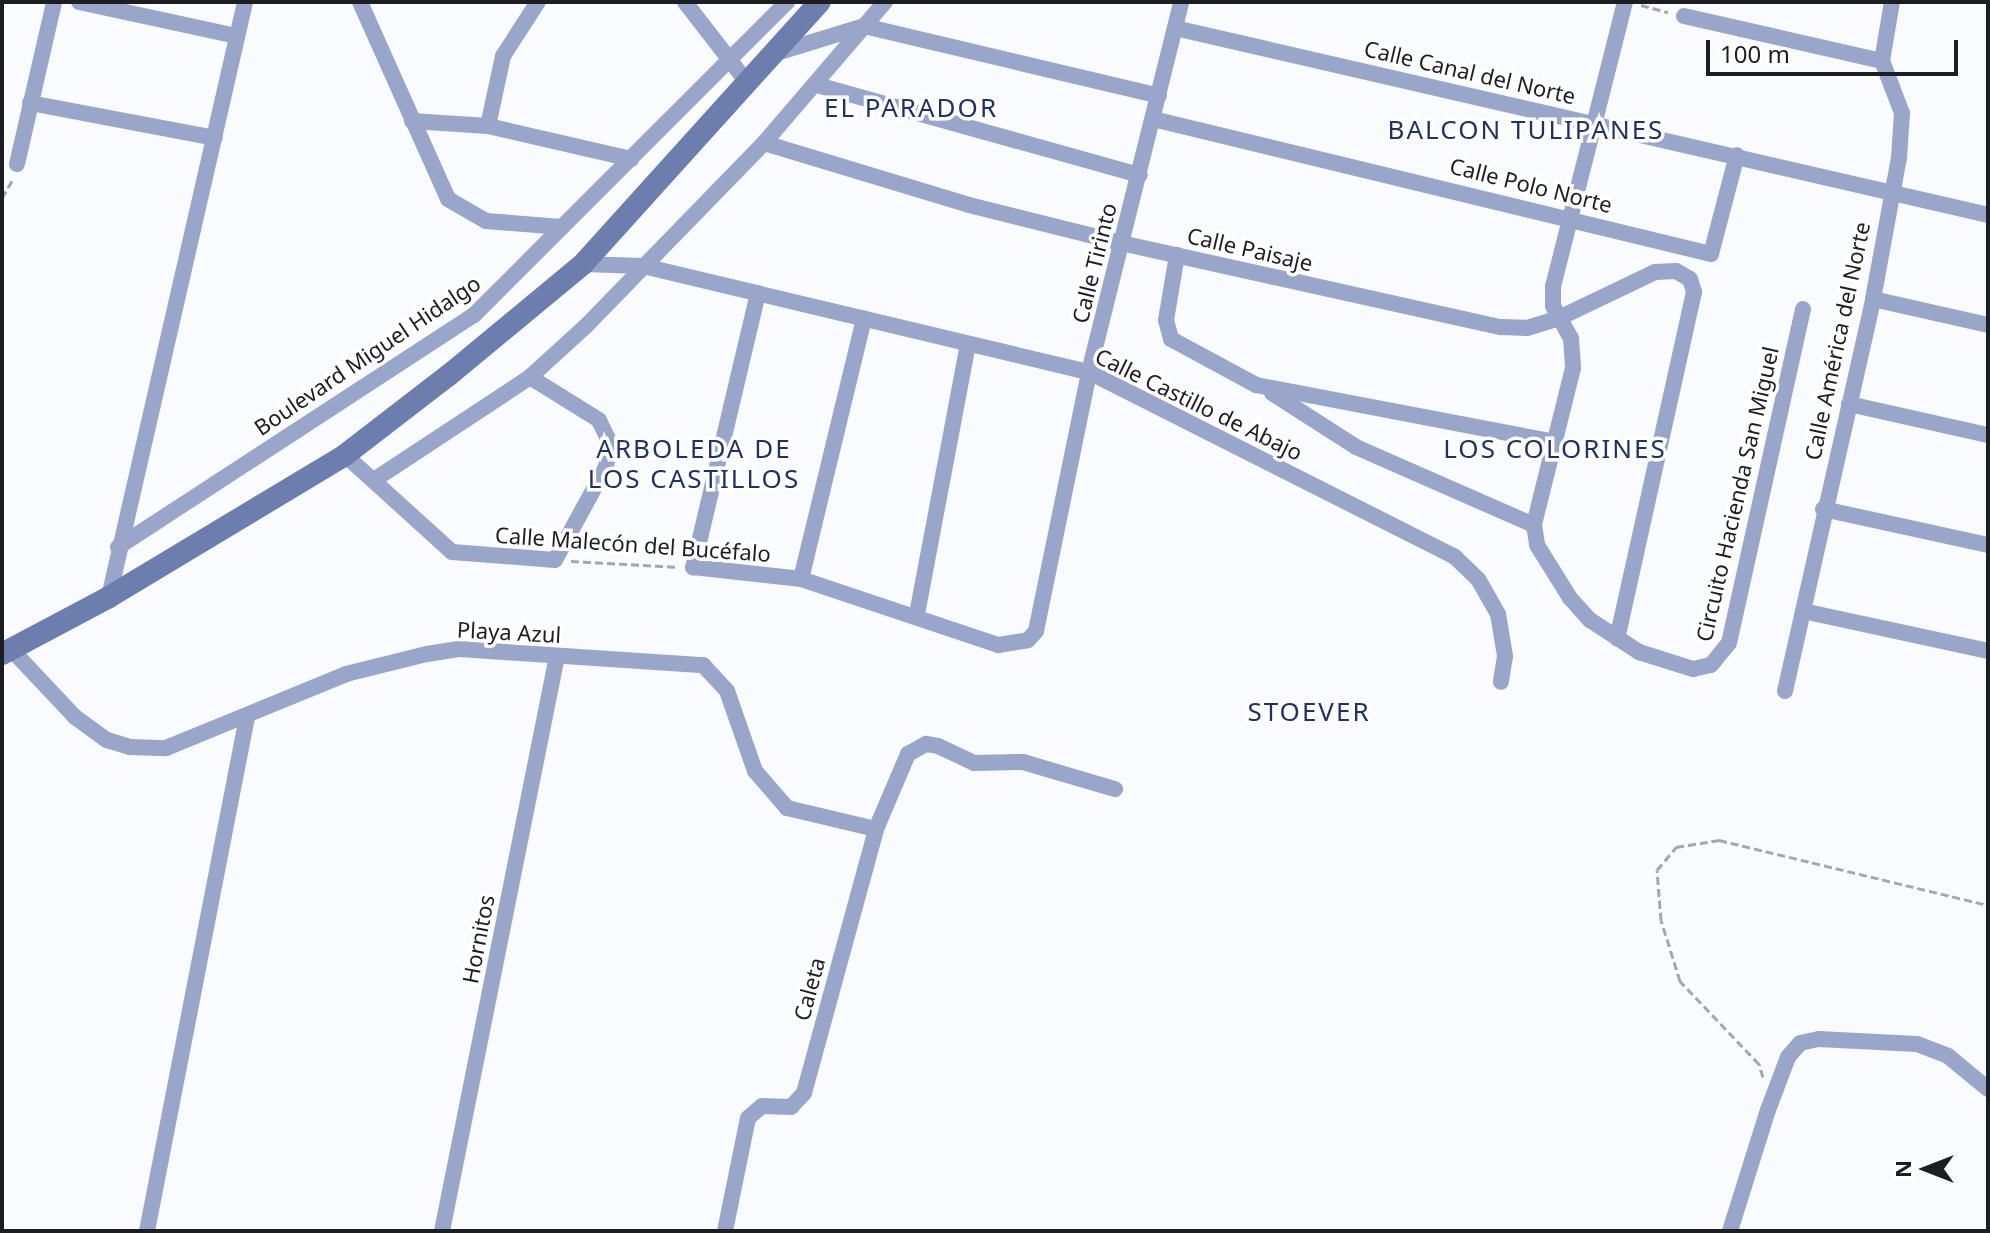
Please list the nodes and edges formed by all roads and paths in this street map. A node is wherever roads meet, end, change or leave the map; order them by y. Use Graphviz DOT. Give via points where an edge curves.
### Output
graph roads {
  1 [pos="54,2"];
  2 [pos="79,2"];
  3 [pos="245,2"];
  4 [pos="360,2"];
  5 [pos="538,2"];
  6 [pos="685,2"];
  7 [pos="787,2"];
  8 [pos="820,2"];
  9 [pos="885,2"];
  10 [pos="1181,2"];
  11 [pos="1627,2"];
  12 [pos="1892,2"];
  13 [pos="1684,16"];
  14 [pos="864,26"];
  15 [pos="1175,28"];
  16 [pos="236,36"];
  17 [pos="771,54"];
  18 [pos="730,56"];
  19 [pos="1882,61"];
  20 [pos="746,81"];
  21 [pos="817,85"];
  22 [pos="1159,96"];
  23 [pos="30,103"];
  24 [pos="1153,119"];
  25 [pos="412,121"];
  26 [pos="1592,121"];
  27 [pos="488,126"];
  28 [pos="215,138"];
  29 [pos="764,143"];
  30 [pos="1737,155"];
  31 [pos="631,159"];
  32 [pos="17,164"];
  33 [pos="1140,175"];
  34 [pos="1890,192"];
  35 [pos="2,198"];
  36 [pos="1988,215"];
  37 [pos="1569,216"];
  38 [pos="562,227"];
  39 [pos="1121,243"];
  40 [pos="1177,255"];
  41 [pos="583,264"];
  42 [pos="643,266"];
  43 [pos="758,293"];
  44 [pos="1873,299"];
  45 [pos="1803,309"];
  46 [pos="1565,315"];
  47 [pos="864,318"];
  48 [pos="1988,325"];
  49 [pos="968,344"];
  50 [pos="1089,372"];
  51 [pos="530,377"];
  52 [pos="1260,387"];
  53 [pos="1849,404"];
  54 [pos="1988,435"];
  55 [pos="1555,442"];
  56 [pos="345,455"];
  57 [pos="377,478"];
  58 [pos="1823,509"];
  59 [pos="1534,525"];
  60 [pos="1988,545"];
  61 [pos="118,547"];
  62 [pos="555,560"];
  63 [pos="693,567"];
  64 [pos="801,579"];
  65 [pos="109,597"];
  66 [pos="1803,611"];
  67 [pos="917,614"];
  68 [pos="1036,631"];
  69 [pos="1617,639"];
  70 [pos="6,651"];
  71 [pos="1988,651"];
  72 [pos="557,656"];
  73 [pos="1501,682"];
  74 [pos="1785,691"];
  75 [pos="247,717"];
  76 [pos="1115,789"];
  77 [pos="876,829"];
  78 [pos="1988,905"];
  79 [pos="1988,1089"];
  80 [pos="1768,1110"];
  81 [pos="147,1231"];
  82 [pos="442,1231"];
  83 [pos="725,1231"];
  84 [pos="1730,1231"];
  1 -- 23 [label="street"];
  2 -- 16 [label="street"];
  3 -- 16 [label="street"];
  4 -- 25 [label="street"];
  5 -- 27 [label="street" via="503,56"];
  6 -- 18 [label="street"];
  7 -- 18 [label="street, Boulevard Miguel Hidalgo"];
  8 -- 17 [label="main road"];
  9 -- 14 [label="street"];
  10 -- 15 [label="street, Calle Tirinto"];
  11 -- 13 [label="path"];
  11 -- 26 [label="street"];
  12 -- 19 [label="street"];
  13 -- 19 [label="street"];
  14 -- 17 [label="street"];
  14 -- 21 [label="street"];
  14 -- 22 [label="street"];
  15 -- 22 [label="street, Calle Tirinto"];
  15 -- 26 [label="street, Calle Canal del Norte"];
  16 -- 28 [label="street"];
  17 -- 20 [label="main road"];
  18 -- 20 [label="street"];
  18 -- 31 [label="street, Boulevard Miguel Hidalgo"];
  19 -- 34 [label="street, Calle América del Norte" via="1902,113"];
  20 -- 41 [label="main road"];
  21 -- 29 [label="street"];
  21 -- 33 [label="street"];
  22 -- 24 [label="street, Calle Tirinto"];
  23 -- 28 [label="street"];
  23 -- 32 [label="street"];
  24 -- 33 [label="street, Calle Tirinto"];
  24 -- 37 [label="street, Calle Polo Norte"];
  25 -- 27 [label="street"];
  25 -- 38 [label="street" via="439,183 459,210 486,221"];
  26 -- 30 [label="street, Calle Canal del Norte"];
  26 -- 37 [label="street"];
  27 -- 31 [label="street"];
  28 -- 61 [label="street"];
  29 -- 39 [label="street, Calle Paisaje" via="969,205"];
  29 -- 42 [label="street"];
  30 -- 34 [label="street, Calle Canal del Norte"];
  30 -- 37 [label="street, Calle Polo Norte" via="1711,254"];
  31 -- 38 [label="street, Boulevard Miguel Hidalgo"];
  32 -- 35 [label="path"];
  33 -- 39 [label="street, Calle Tirinto"];
  34 -- 36 [label="street, Calle Canal del Norte"];
  34 -- 44 [label="street, Calle América del Norte"];
  37 -- 46 [label="street" via="1553,286 1553,306"];
  38 -- 61 [label="street, Boulevard Miguel Hidalgo" via="474,315"];
  39 -- 40 [label="street, Calle Paisaje"];
  39 -- 50 [label="street, Calle Tirinto"];
  40 -- 46 [label="street, Calle Paisaje" via="1501,327 1527,328"];
  40 -- 52 [label="street" via="1166,320 1171,339"];
  41 -- 42 [label="street, Calle Castillo de Abajo"];
  41 -- 56 [label="main road"];
  42 -- 43 [label="street, Calle Castillo de Abajo"];
  42 -- 51 [label="street"];
  43 -- 47 [label="street, Calle Castillo de Abajo"];
  43 -- 63 [label="street"];
  44 -- 48 [label="street"];
  44 -- 53 [label="street, Calle América del Norte"];
  45 -- 69 [label="street, Circuito Hacienda San Miguel" via="1729,643 1719,659 1693,669 1668,664"];
  46 -- 55 [label="street" via="1573,368"];
  46 -- 69 [label="street, Calle Paisaje" via="1662,270 1690,279 1691,311"];
  47 -- 49 [label="street, Calle Castillo de Abajo"];
  47 -- 64 [label="street"];
  49 -- 50 [label="street, Calle Castillo de Abajo"];
  49 -- 67 [label="street"];
  50 -- 68 [label="street, Calle Tirinto"];
  50 -- 73 [label="street, Calle Castillo de Abajo" via="1454,556 1478,579 1498,614 1505,656"];
  51 -- 57 [label="street"];
  51 -- 62 [label="street" via="599,420 610,443 606,467"];
  52 -- 55 [label="street"];
  52 -- 59 [label="street" via="1356,447"];
  53 -- 54 [label="street"];
  53 -- 58 [label="street, Calle América del Norte"];
  55 -- 59 [label="street"];
  56 -- 57 [label="street, Calle Malecón del Bucéfalo"];
  56 -- 65 [label="main road"];
  57 -- 62 [label="street, Calle Malecón del Bucéfalo" via="452,552"];
  58 -- 60 [label="street"];
  58 -- 66 [label="street, Calle América del Norte"];
  59 -- 69 [label="street, Circuito Hacienda San Miguel" via="1537,545 1570,598"];
  61 -- 65 [label="street"];
  62 -- 63 [label="path, Calle Malecón del Bucéfalo"];
  63 -- 64 [label="street, Calle Malecón del Bucéfalo"];
  64 -- 67 [label="street, Calle Malecón del Bucéfalo"];
  65 -- 70 [label="main road"];
  66 -- 71 [label="street"];
  66 -- 74 [label="street, Calle América del Norte"];
  67 -- 68 [label="street, Calle Malecón del Bucéfalo" via="998,645 1020,644"];
  70 -- 75 [label="street, Playa Azul" via="75,717 119,743 166,748"];
  72 -- 75 [label="street, Playa Azul" via="459,649 403,658 346,674"];
  72 -- 77 [label="street, Playa Azul" via="703,665 727,691 755,771 787,808"];
  72 -- 82 [label="street, Hornitos"];
  75 -- 81 [label="street"];
  76 -- 77 [label="street, Caleta" via="1023,762 974,763 926,744 908,754"];
  77 -- 83 [label="street, Caleta" via="804,1093 791,1107 762,1106 748,1118"];
  78 -- 80 [label="path" via="1719,840 1676,847 1657,870 1661,920 1680,981 1759,1064"];
  79 -- 80 [label="street" via="1948,1056 1917,1044 1819,1039 1800,1043 1788,1057"];
  80 -- 84 [label="street"];
}
